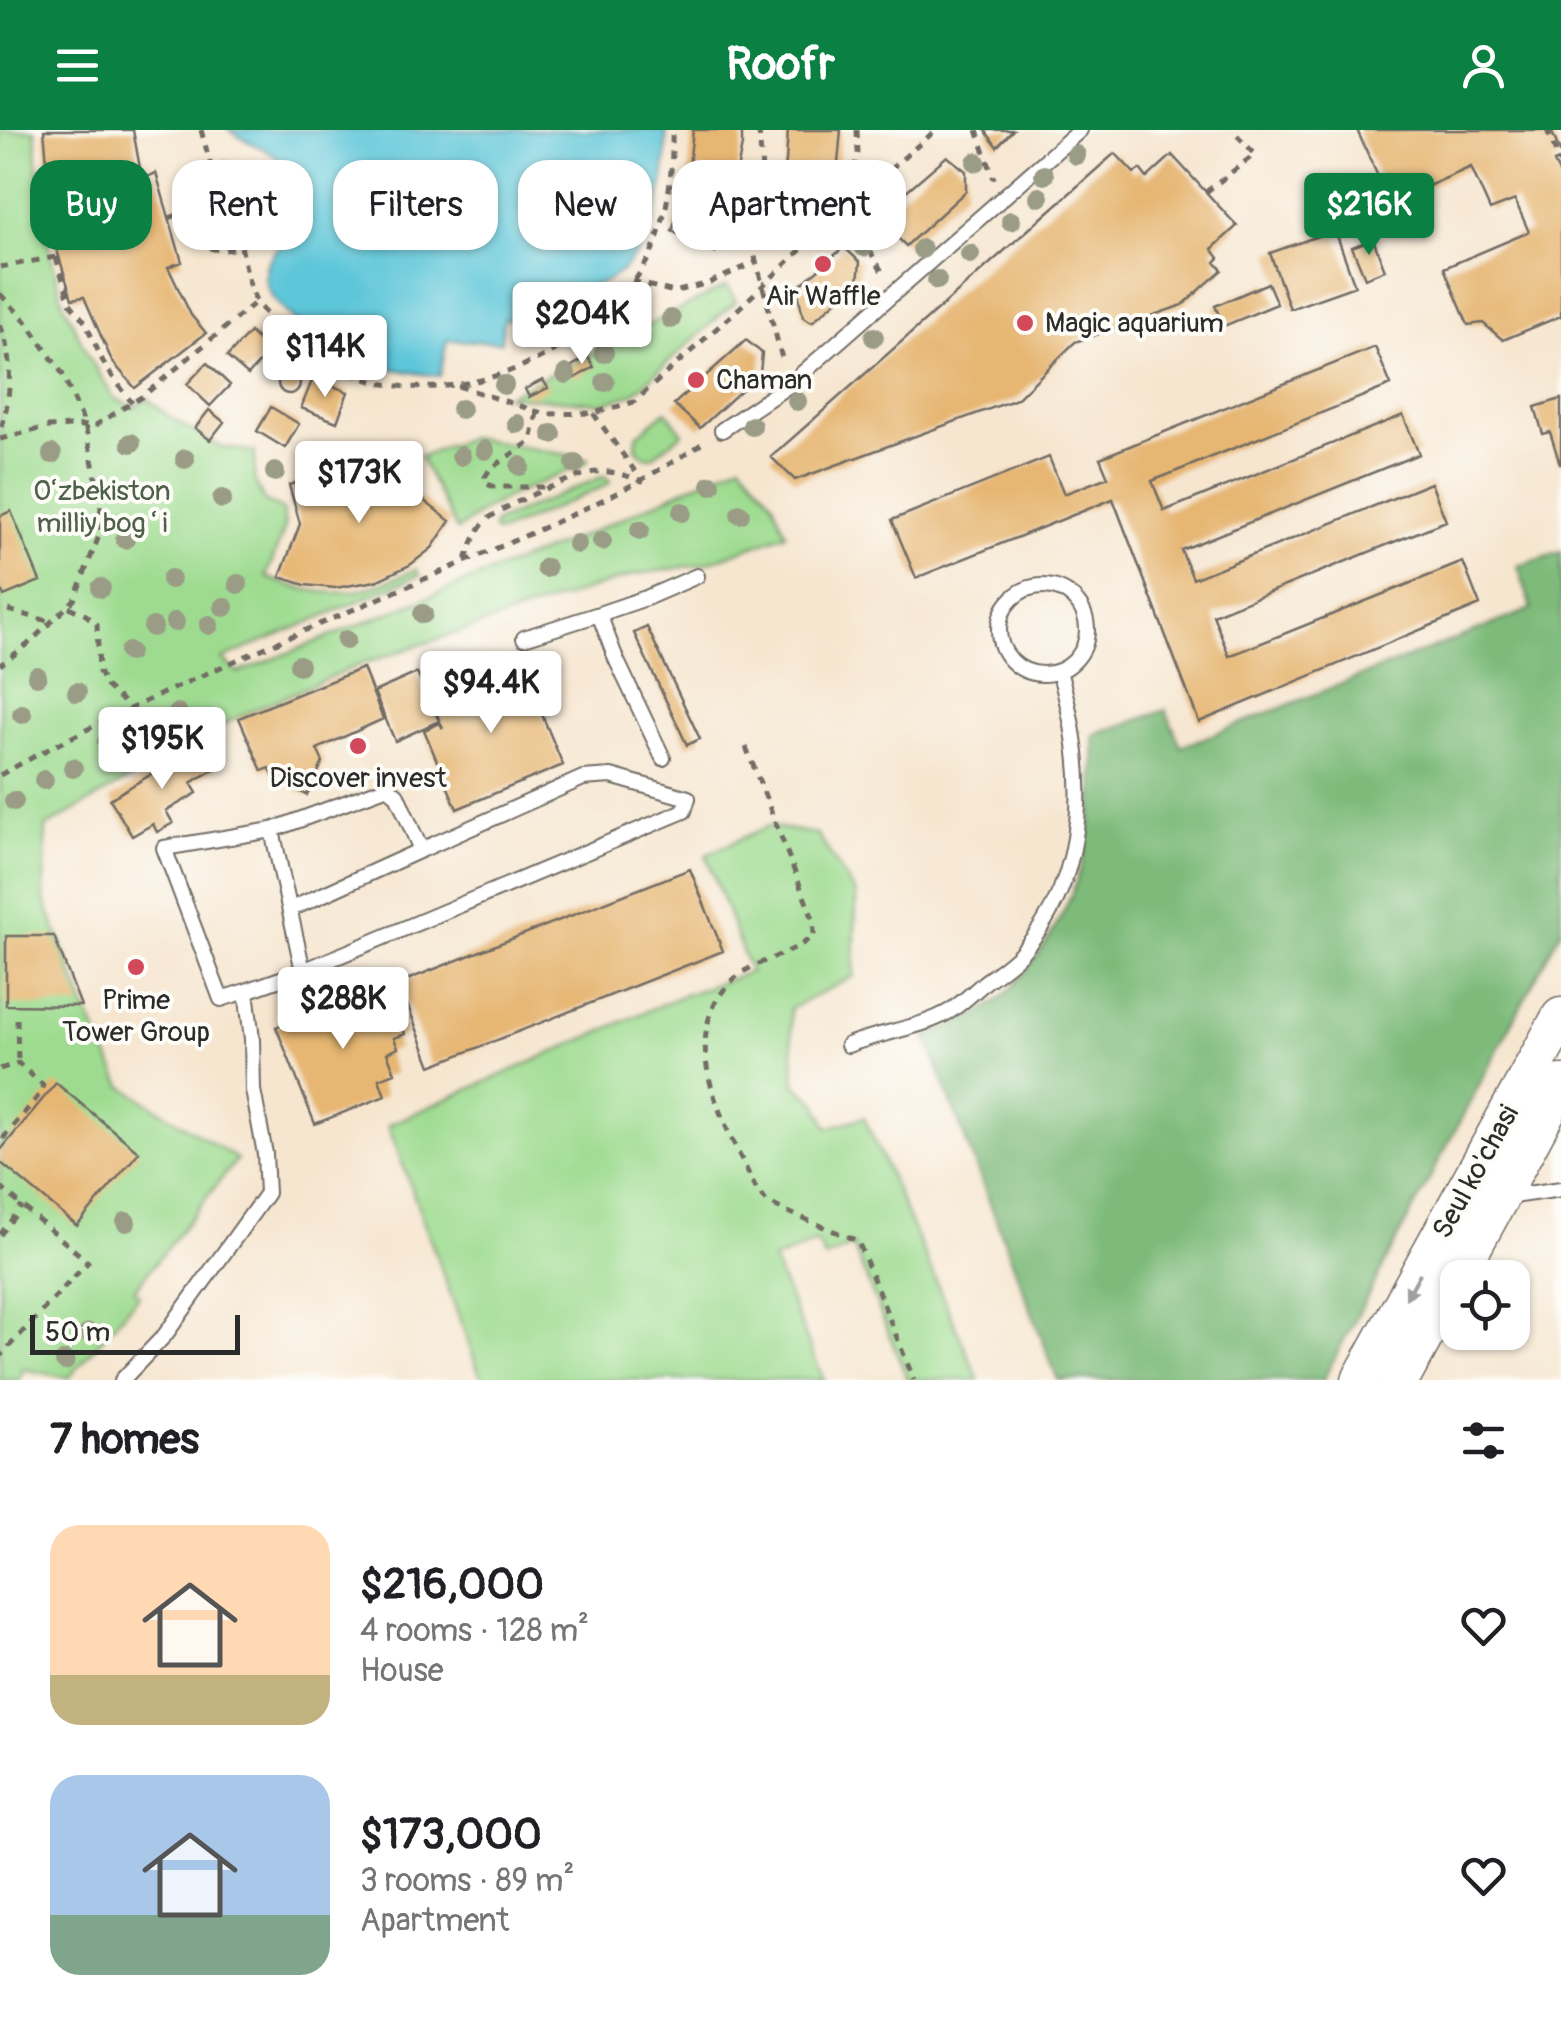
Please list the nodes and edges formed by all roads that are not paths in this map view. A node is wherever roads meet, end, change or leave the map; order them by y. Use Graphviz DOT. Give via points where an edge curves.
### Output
graph roads {
  1 [pos="1080,130"];
  2 [pos="722,430"];
  3 [pos="697,576"];
  4 [pos="599,614"];
  5 [pos="524,638"];
  6 [pos="1059,671"];
  7 [pos="662,758"];
  8 [pos="272,830"];
  9 [pos="421,850"];
  10 [pos="292,909"];
  11 [pos="304,971"];
  12 [pos="246,991"];
  13 [pos="1561,1017"];
  14 [pos="848,1045"];
  15 [pos="1561,1084"];
  16 [pos="1561,1188"];
  17 [pos="1500,1198"];
  18 [pos="122,1380"];
  19 [pos="1361,1380"];
  20 [pos="1400,1380"];
  1 -- 2 [label="lane" via="790,385"];
  3 -- 4 [label="lane"];
  4 -- 5 [label="lane"];
  4 -- 7 [label="lane"];
  6 -- 6 [label="lane" via="1018,666 1001,642 1009,602 1033,587 1062,590 1087,624 1081,652"];
  6 -- 14 [label="lane" via="1074,721 1079,803 1076,842 1043,920 1020,953 948,1012"];
  8 -- 9 [label="lane" via="388,788 398,795"];
  8 -- 10 [label="lane"];
  8 -- 12 [label="lane" via="164,848 221,999"];
  9 -- 10 [label="lane"];
  9 -- 11 [label="lane" via="583,778 610,776 688,798 684,811"];
  10 -- 11 [label="lane"];
  11 -- 12 [label="lane"];
  12 -- 18 [label="lane" via="267,1193 165,1335"];
  13 -- 19 [label="main road, Seul ko'chasi, one-way"];
  15 -- 17 [label="main road, Seul ko'chasi"];
  16 -- 17 [label="lane"];
  17 -- 20 [label="main road, Seul ko'chasi"];
}
